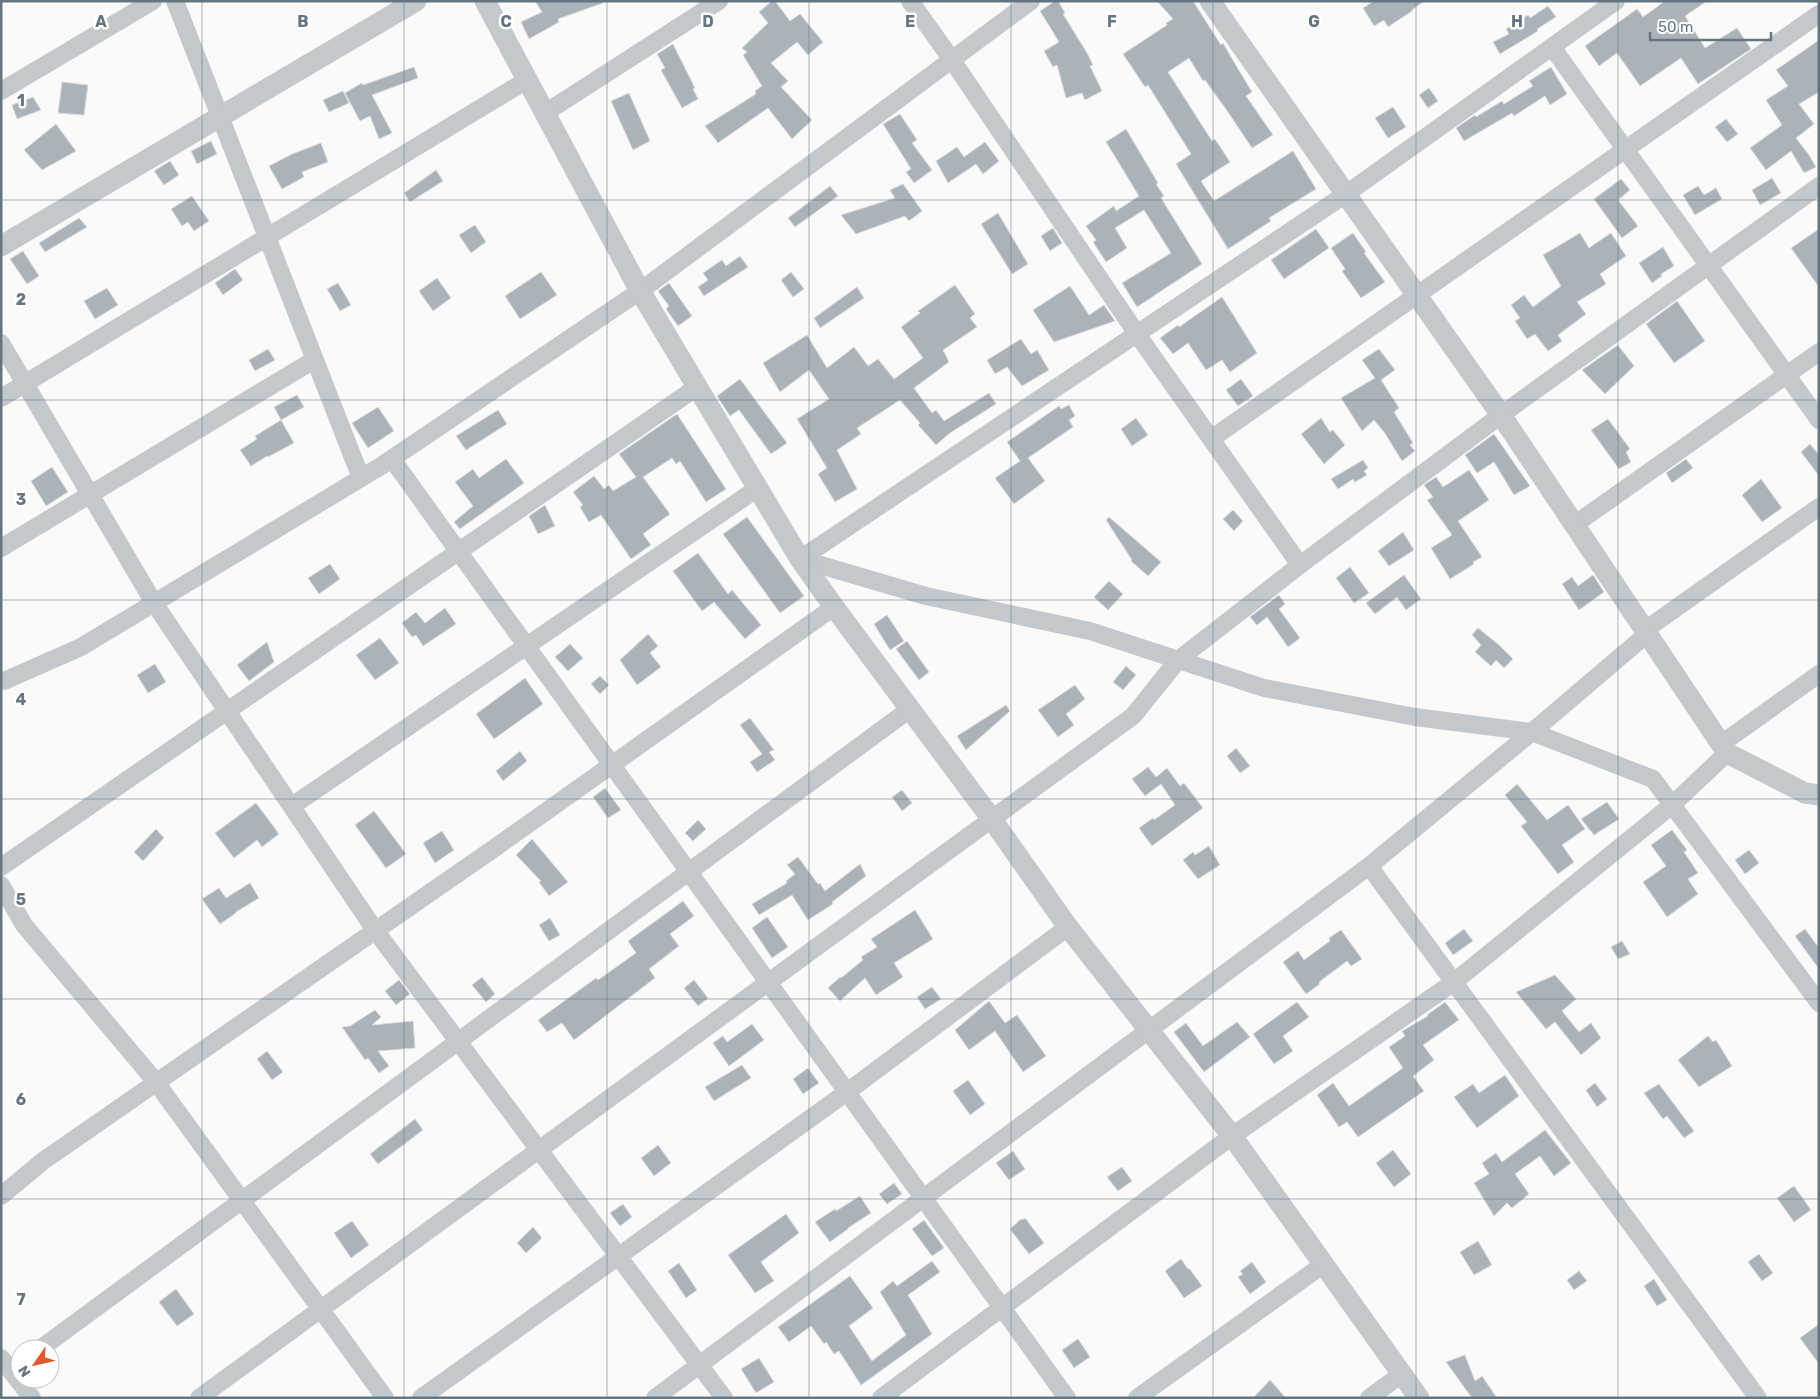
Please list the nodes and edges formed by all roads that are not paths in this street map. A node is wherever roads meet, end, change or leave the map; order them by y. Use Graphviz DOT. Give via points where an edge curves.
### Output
graph roads {
  1 [pos="153,1"];
  2 [pos="175,1"];
  3 [pos="416,1"];
  4 [pos="485,1"];
  5 [pos="719,1"];
  6 [pos="910,1"];
  7 [pos="1031,1"];
  8 [pos="1210,1"];
  9 [pos="1616,1"];
  10 [pos="1819,14"];
  11 [pos="1552,47"];
  12 [pos="952,60"];
  13 [pos="527,80"];
  14 [pos="1,92"];
  15 [pos="545,113"];
  16 [pos="220,117"];
  17 [pos="1625,149"];
  18 [pos="1819,186"];
  19 [pos="1346,194"];
  20 [pos="267,238"];
  21 [pos="1,246"];
  22 [pos="1708,266"];
  23 [pos="640,291"];
  24 [pos="1417,295"];
  25 [pos="1137,334"];
  26 [pos="1,343"];
  27 [pos="1819,352"];
  28 [pos="314,360"];
  29 [pos="1786,375"];
  30 [pos="25,384"];
  31 [pos="697,387"];
  32 [pos="1,398"];
  33 [pos="1501,415"];
  34 [pos="1819,420"];
  35 [pos="1211,440"];
  36 [pos="392,458"];
  37 [pos="361,478"];
  38 [pos="758,488"];
  39 [pos="90,494"];
  40 [pos="1819,507"];
  41 [pos="1574,525"];
  42 [pos="1,548"];
  43 [pos="459,551"];
  44 [pos="800,559"];
  45 [pos="1300,565"];
  46 [pos="154,602"];
  47 [pos="834,607"];
  48 [pos="1646,632"];
  49 [pos="527,645"];
  50 [pos="1178,660"];
  51 [pos="1819,674"];
  52 [pos="2,682"];
  53 [pos="910,709"];
  54 [pos="227,710"];
  55 [pos="1532,732"];
  56 [pos="1724,748"];
  57 [pos="613,764"];
  58 [pos="1819,795"];
  59 [pos="1672,805"];
  60 [pos="292,806"];
  61 [pos="991,818"];
  62 [pos="1369,866"];
  63 [pos="1,867"];
  64 [pos="690,871"];
  65 [pos="2,888"];
  66 [pos="1068,927"];
  67 [pos="375,930"];
  68 [pos="768,981"];
  69 [pos="1454,982"];
  70 [pos="1819,1003"];
  71 [pos="1150,1030"];
  72 [pos="458,1041"];
  73 [pos="156,1082"];
  74 [pos="847,1092"];
  75 [pos="1232,1136"];
  76 [pos="538,1149"];
  77 [pos="1,1196"];
  78 [pos="923,1198"];
  79 [pos="242,1200"];
  80 [pos="619,1257"];
  81 [pos="1324,1264"];
  82 [pos="1002,1308"];
  83 [pos="320,1309"];
  84 [pos="54,1339"];
  85 [pos="699,1365"];
  86 [pos="1402,1374"];
  87 [pos="199,1398"];
  88 [pos="385,1398"];
  89 [pos="420,1398"];
  90 [pos="655,1398"];
  91 [pos="724,1398"];
  92 [pos="881,1398"];
  93 [pos="1067,1398"];
  94 [pos="1137,1398"];
  95 [pos="1369,1398"];
  96 [pos="1419,1398"];
  97 [pos="1758,1398"];
  1 -- 14 [label="street"];
  2 -- 16 [label="street"];
  3 -- 16 [label="street"];
  4 -- 13 [label="street"];
  5 -- 15 [label="street"];
  6 -- 12 [label="street"];
  7 -- 12 [label="street"];
  8 -- 19 [label="street"];
  9 -- 11 [label="street"];
  10 -- 17 [label="street"];
  11 -- 17 [label="street"];
  11 -- 19 [label="street"];
  12 -- 23 [label="street"];
  12 -- 25 [label="street"];
  13 -- 15 [label="street"];
  13 -- 20 [label="street"];
  15 -- 23 [label="street"];
  16 -- 20 [label="street"];
  16 -- 21 [label="street"];
  17 -- 22 [label="street"];
  17 -- 24 [label="street"];
  18 -- 22 [label="street"];
  19 -- 24 [label="street"];
  19 -- 25 [label="street"];
  20 -- 28 [label="street"];
  20 -- 30 [label="street"];
  22 -- 29 [label="street"];
  22 -- 33 [label="street"];
  23 -- 31 [label="street"];
  23 -- 36 [label="street"];
  24 -- 33 [label="street"];
  24 -- 35 [label="street"];
  25 -- 35 [label="street"];
  25 -- 44 [label="street"];
  26 -- 30 [label="street"];
  27 -- 29 [label="street"];
  28 -- 37 [label="street"];
  28 -- 39 [label="street"];
  29 -- 34 [label="street"];
  29 -- 41 [label="street"];
  30 -- 32 [label="street"];
  30 -- 39 [label="street"];
  31 -- 38 [label="street"];
  31 -- 43 [label="street"];
  33 -- 41 [label="street"];
  33 -- 45 [label="street"];
  35 -- 45 [label="street"];
  36 -- 37 [label="street"];
  36 -- 43 [label="street"];
  37 -- 46 [label="street"];
  38 -- 44 [label="street"];
  38 -- 49 [label="street"];
  39 -- 42 [label="street"];
  39 -- 46 [label="street"];
  40 -- 48 [label="street"];
  41 -- 48 [label="street"];
  43 -- 49 [label="street"];
  43 -- 54 [label="street"];
  44 -- 47 [label="street"];
  44 -- 50 [label="street" via="926,596 1090,631"];
  45 -- 50 [label="street"];
  46 -- 52 [label="street" via="81,647"];
  46 -- 54 [label="street"];
  47 -- 53 [label="street"];
  47 -- 57 [label="street"];
  48 -- 55 [label="street"];
  48 -- 56 [label="street"];
  49 -- 57 [label="street"];
  49 -- 60 [label="street"];
  50 -- 55 [label="street" via="1264,688 1415,717"];
  50 -- 61 [label="street" via="1133,716"];
  51 -- 56 [label="street"];
  53 -- 61 [label="street"];
  53 -- 64 [label="street"];
  54 -- 60 [label="street"];
  54 -- 63 [label="street"];
  55 -- 59 [label="street" via="1653,779"];
  55 -- 62 [label="street"];
  56 -- 58 [label="street" via="1805,793"];
  56 -- 59 [label="street"];
  57 -- 64 [label="street"];
  57 -- 67 [label="street"];
  59 -- 69 [label="street"];
  59 -- 70 [label="street"];
  60 -- 67 [label="street"];
  61 -- 66 [label="street"];
  61 -- 68 [label="street"];
  62 -- 69 [label="street"];
  62 -- 71 [label="street"];
  64 -- 68 [label="street"];
  64 -- 72 [label="street"];
  65 -- 73 [label="street" via="24,925"];
  66 -- 71 [label="street"];
  66 -- 74 [label="street"];
  67 -- 72 [label="street"];
  67 -- 73 [label="street"];
  68 -- 74 [label="street"];
  68 -- 76 [label="street"];
  69 -- 75 [label="street"];
  69 -- 97 [label="street"];
  71 -- 75 [label="street"];
  71 -- 78 [label="street"];
  72 -- 76 [label="street"];
  72 -- 79 [label="street"];
  73 -- 77 [label="street" via="43,1160"];
  73 -- 79 [label="street"];
  74 -- 78 [label="street"];
  74 -- 80 [label="street"];
  75 -- 81 [label="street"];
  75 -- 82 [label="street"];
  76 -- 80 [label="street"];
  76 -- 83 [label="street"];
  78 -- 82 [label="street"];
  78 -- 85 [label="street"];
  79 -- 83 [label="street"];
  79 -- 84 [label="street"];
  80 -- 85 [label="street"];
  80 -- 89 [label="street"];
  81 -- 86 [label="street"];
  81 -- 94 [label="street"];
  82 -- 92 [label="street"];
  82 -- 93 [label="street"];
  83 -- 87 [label="street"];
  83 -- 88 [label="street"];
  85 -- 90 [label="street"];
  85 -- 91 [label="street"];
  86 -- 95 [label="street"];
  86 -- 96 [label="street"];
}
